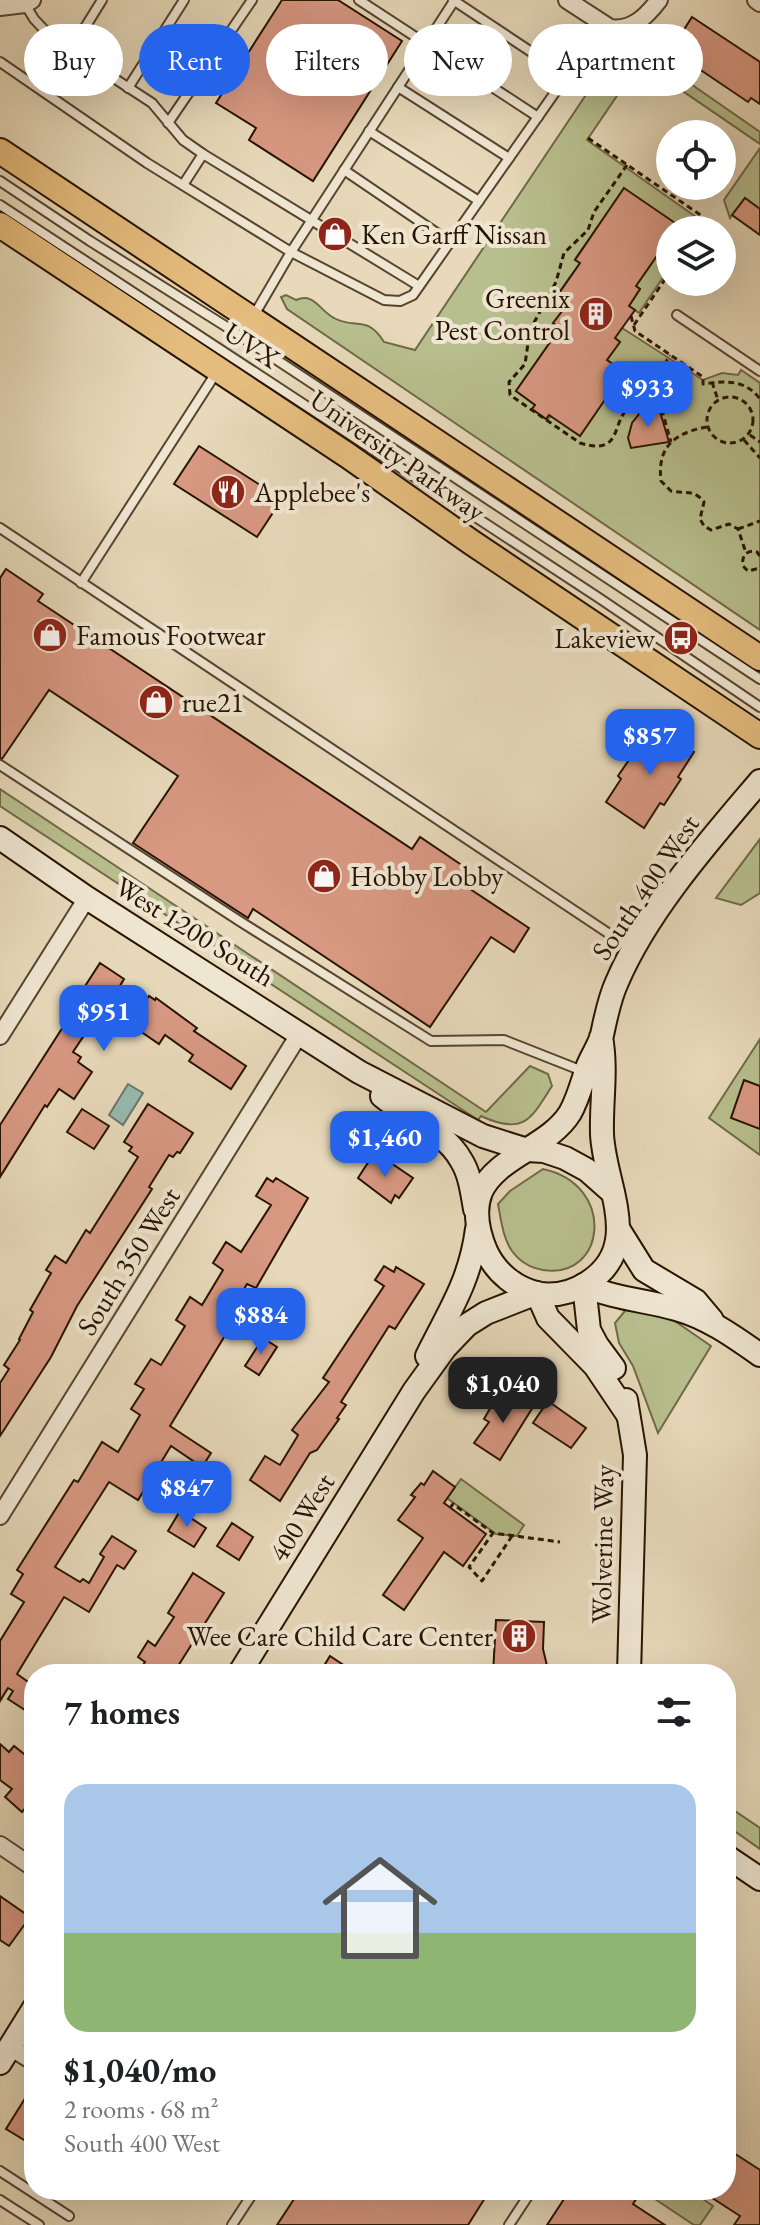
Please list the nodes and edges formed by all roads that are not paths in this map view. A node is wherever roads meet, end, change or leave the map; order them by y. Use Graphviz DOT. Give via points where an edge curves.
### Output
graph roads {
  1 [pos="102,0"];
  2 [pos="184,0"];
  3 [pos="252,0"];
  4 [pos="359,0"];
  5 [pos="453,0"];
  6 [pos="567,0"];
  7 [pos="659,0"];
  8 [pos="29,2"];
  9 [pos="0,7"];
  10 [pos="43,24"];
  11 [pos="87,24"];
  12 [pos="438,24"];
  13 [pos="404,30"];
  14 [pos="0,62"];
  15 [pos="404,78"];
  16 [pos="123,85"];
  17 [pos="398,87"];
  18 [pos="128,88"];
  19 [pos="506,96"];
  20 [pos="538,117"];
  21 [pos="168,123"];
  22 [pos="369,131"];
  23 [pos="0,151"];
  24 [pos="203,154"];
  25 [pos="509,158"];
  26 [pos="344,170"];
  27 [pos="0,181"];
  28 [pos="183,185"];
  29 [pos="479,201"];
  30 [pos="0,205"];
  31 [pos="312,221"];
  32 [pos="0,225"];
  33 [pos="450,242"];
  34 [pos="291,252"];
  35 [pos="419,286"];
  36 [pos="677,315"];
  37 [pos="252,319"];
  38 [pos="218,369"];
  39 [pos="760,371"];
  40 [pos="0,528"];
  41 [pos="81,583"];
  42 [pos="760,658"];
  43 [pos="760,679"];
  44 [pos="760,707"];
  45 [pos="760,736"];
  46 [pos="0,765"];
  47 [pos="760,781"];
  48 [pos="0,838"];
  49 [pos="87,898"];
  50 [pos="633,949"];
  51 [pos="300,1033"];
  52 [pos="0,1036"];
  53 [pos="601,1037"];
  54 [pos="359,1072"];
  55 [pos="586,1072"];
  56 [pos="527,1150"];
  57 [pos="613,1193"];
  58 [pos="477,1219"];
  59 [pos="619,1230"];
  60 [pos="584,1285"];
  61 [pos="537,1293"];
  62 [pos="715,1324"];
  63 [pos="760,1355"];
  64 [pos="414,1391"];
  65 [pos="628,1415"];
  66 [pos="0,1516"];
  67 [pos="245,1664"];
  68 [pos="629,1664"];
  69 [pos="0,1845"];
  70 [pos="24,1861"];
  71 [pos="736,1863"];
  72 [pos="760,1879"];
  73 [pos="24,2024"];
  74 [pos="5,2055"];
  75 [pos="0,2171"];
  76 [pos="24,2187"];
  77 [pos="0,2200"];
  78 [pos="44,2200"];
  79 [pos="248,2200"];
  80 [pos="525,2200"];
  81 [pos="69,2216"];
  82 [pos="39,2225"];
  83 [pos="232,2225"];
  84 [pos="509,2225"];
  1 -- 11 [label="lane"];
  2 -- 18 [label="lane"];
  3 -- 21 [label="lane"];
  4 -- 13 [label="lane"];
  5 -- 12 [label="lane"];
  5 -- 20 [label="lane" via="557,69 563,81"];
  6 -- 7 [label="street" via="610,28 628,28"];
  8 -- 9 [label="street"];
  8 -- 10 [label="lane"];
  14 -- 28 [label="lane"];
  15 -- 17 [label="lane"];
  16 -- 18 [label="lane"];
  17 -- 22 [label="lane"];
  17 -- 25 [label="lane"];
  18 -- 21 [label="lane" via="152,103"];
  19 -- 20 [label="lane"];
  20 -- 25 [label="lane"];
  21 -- 24 [label="lane"];
  22 -- 26 [label="lane"];
  22 -- 29 [label="lane"];
  23 -- 37 [label="main road, University Parkway"];
  24 -- 28 [label="lane"];
  24 -- 31 [label="lane"];
  25 -- 29 [label="lane"];
  26 -- 31 [label="lane"];
  26 -- 33 [label="lane"];
  27 -- 43 [label="lane, UVX"];
  28 -- 34 [label="lane"];
  29 -- 33 [label="lane"];
  30 -- 44 [label="lane, UVX"];
  31 -- 34 [label="lane"];
  31 -- 35 [label="lane"];
  32 -- 38 [label="main road, University Parkway"];
  33 -- 35 [label="lane"];
  34 -- 35 [label="lane" via="384,300 400,301"];
  34 -- 37 [label="lane"];
  36 -- 39 [label="lane"];
  37 -- 42 [label="main road, University Parkway"];
  38 -- 41 [label="lane"];
  38 -- 45 [label="main road, University Parkway"];
  40 -- 41 [label="lane"];
  41 -- 50 [label="lane"];
  46 -- 55 [label="lane" via="431,1041 504,1040"];
  47 -- 50 [label="main road, South 400 West" via="693,860"];
  48 -- 49 [label="main road, West 1200 South"];
  49 -- 51 [label="main road, West 1200 South"];
  49 -- 52 [label="street"];
  50 -- 53 [label="main road, South 400 West"];
  51 -- 54 [label="main road, West 1200 South"];
  51 -- 66 [label="street, South 350 West"];
  53 -- 55 [label="main road, South 400 West"];
  53 -- 57 [label="main road, South 400 West" via="602,1136"];
  54 -- 56 [label="main road, West 1200 South" via="462,1127"];
  54 -- 58 [label="main road, West 1200 South" via="457,1152 467,1171"];
  55 -- 56 [label="main road, South 400 West" via="560,1126"];
  56 -- 57 [label="main road" via="574,1162"];
  56 -- 58 [label="main road" via="491,1176 481,1192"];
  57 -- 59 [label="main road"];
  58 -- 61 [label="main road" via="498,1271"];
  58 -- 64 [label="main road" via="463,1287"];
  59 -- 60 [label="main road" via="609,1261"];
  59 -- 62 [label="main road" via="644,1270 696,1301"];
  60 -- 61 [label="main road" via="565,1293"];
  60 -- 62 [label="main road"];
  60 -- 65 [label="main road, Wolverine Way" via="589,1330 617,1373"];
  61 -- 64 [label="main road" via="467,1325"];
  61 -- 65 [label="main road, Wolverine Way" via="548,1318 595,1366"];
  62 -- 63 [label="main road"];
  64 -- 67 [label="main road, 400 West"];
  65 -- 68 [label="main road, Wolverine Way" via="635,1455"];
  69 -- 70 [label="street"];
  71 -- 72 [label="main road"];
  73 -- 74 [label="main road"];
  75 -- 76 [label="lane"];
  77 -- 82 [label="lane"];
  78 -- 81 [label="lane"];
  79 -- 83 [label="lane"];
  80 -- 84 [label="lane"];
}
